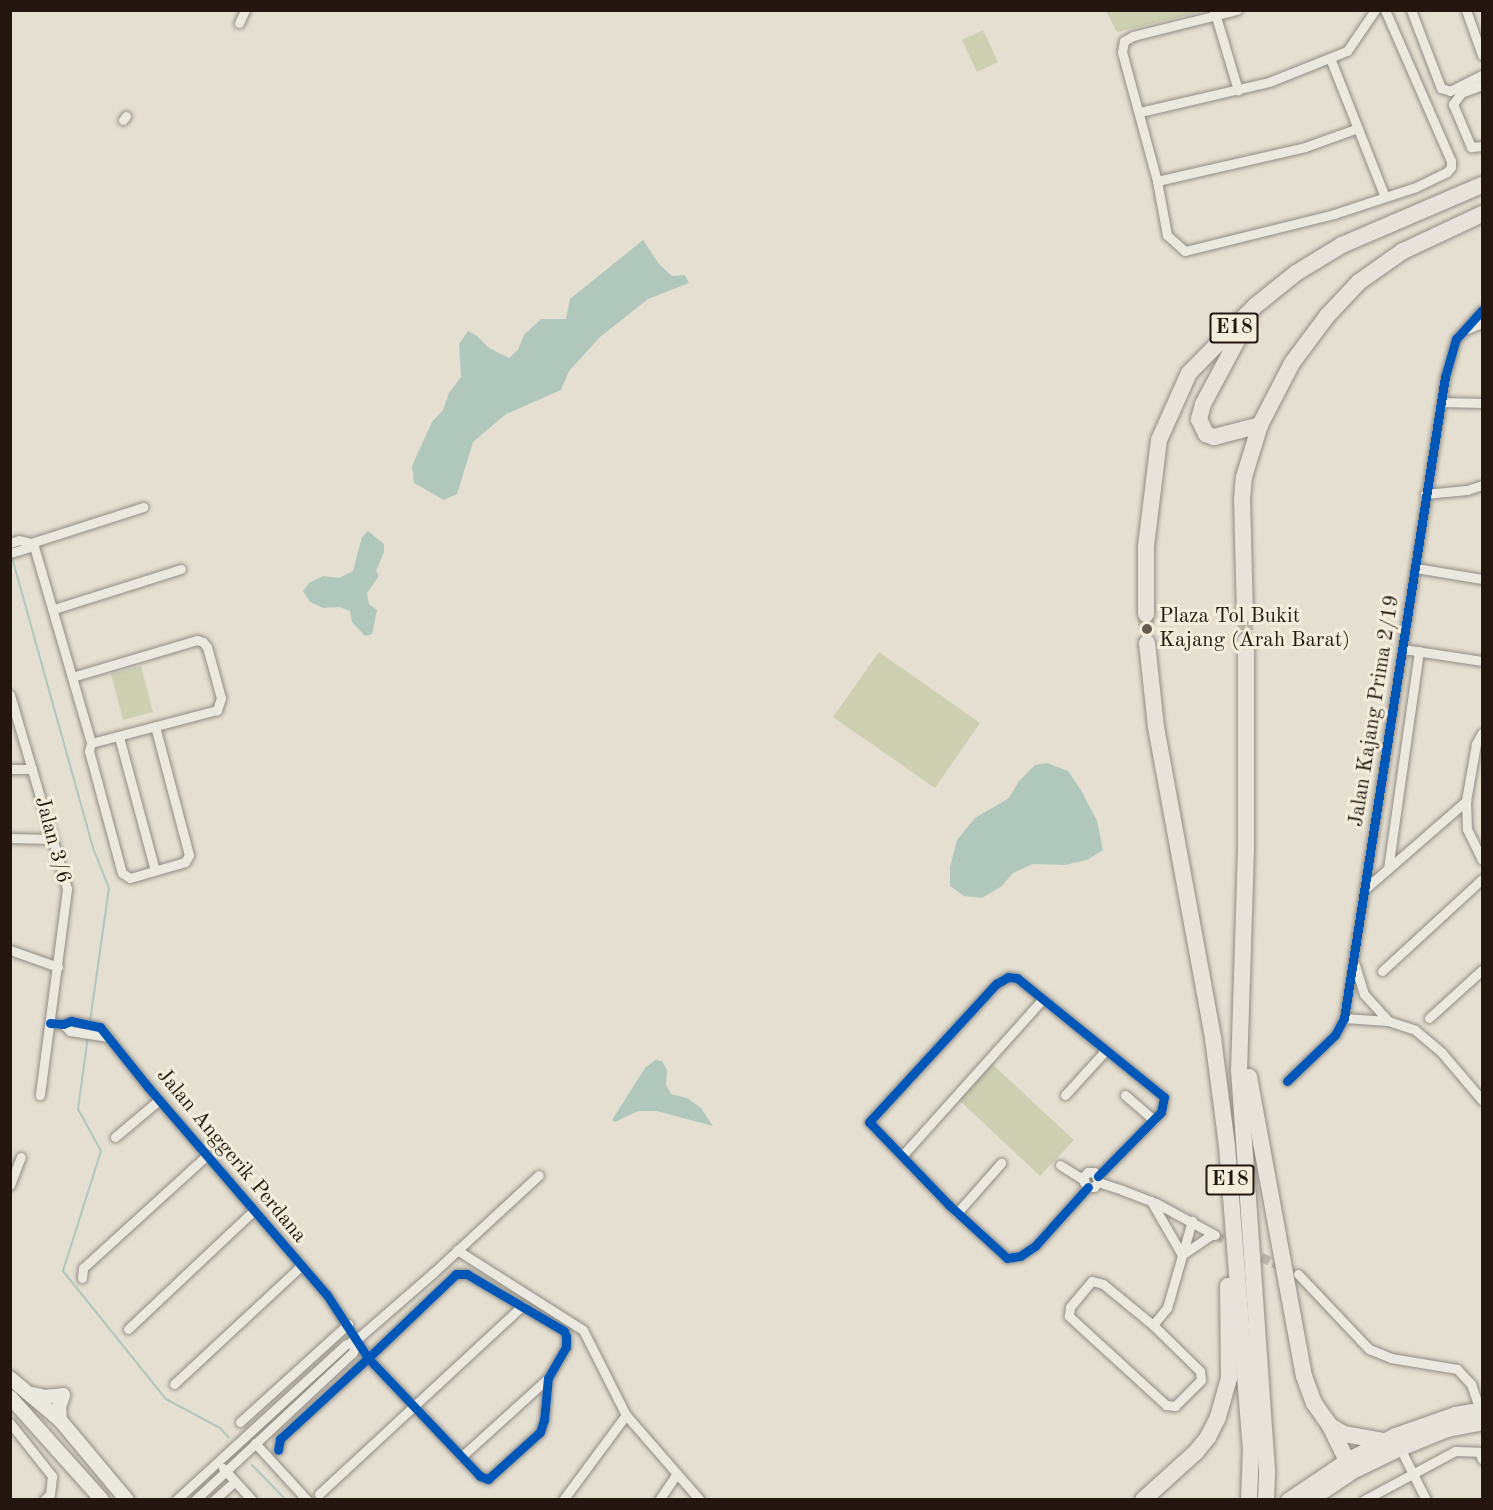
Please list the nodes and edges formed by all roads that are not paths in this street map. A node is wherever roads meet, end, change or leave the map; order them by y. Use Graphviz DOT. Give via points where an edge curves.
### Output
graph roads {
  1 [pos="245,10"];
  2 [pos="1237,10"];
  3 [pos="1375,10"];
  4 [pos="1385,10"];
  5 [pos="1411,10"];
  6 [pos="1466,10"];
  7 [pos="1215,14"];
  8 [pos="239,23"];
  9 [pos="1482,55"];
  10 [pos="1330,58"];
  11 [pos="1482,75"];
  12 [pos="1482,85"];
  13 [pos="1238,90"];
  14 [pos="1140,112"];
  15 [pos="1358,128"];
  16 [pos="1482,146"];
  17 [pos="1157,181"];
  18 [pos="1482,185"];
  19 [pos="1385,197"];
  20 [pos="1482,214"];
  21 [pos="1256,306"];
  22 [pos="1482,310"];
  23 [pos="1482,323"];
  24 [pos="1464,329"];
  25 [pos="1441,402"];
  26 [pos="1482,403"];
  27 [pos="1260,425"];
  28 [pos="1482,485"];
  29 [pos="1425,494"];
  30 [pos="143,507"];
  31 [pos="23,544"];
  32 [pos="10,554"];
  33 [pos="1416,568"];
  34 [pos="181,569"];
  35 [pos="1482,579"];
  36 [pos="54,609"];
  37 [pos="1146,614"];
  38 [pos="1245,614"];
  39 [pos="1246,641"];
  40 [pos="1147,643"];
  41 [pos="1403,649"];
  42 [pos="1419,651"];
  43 [pos="1482,661"];
  44 [pos="72,677"];
  45 [pos="11,698"];
  46 [pos="155,726"];
  47 [pos="1482,733"];
  48 [pos="119,737"];
  49 [pos="91,743"];
  50 [pos="10,769"];
  51 [pos="32,769"];
  52 [pos="1466,801"];
  53 [pos="10,838"];
  54 [pos="52,839"];
  55 [pos="1482,860"];
  56 [pos="1388,869"];
  57 [pos="155,870"];
  58 [pos="1482,879"];
  59 [pos="1366,888"];
  60 [pos="10,950"];
  61 [pos="1353,959"];
  62 [pos="58,967"];
  63 [pos="1482,970"];
  64 [pos="1382,971"];
  65 [pos="1043,999"];
  66 [pos="1344,1018"];
  67 [pos="1429,1018"];
  68 [pos="1388,1021"];
  69 [pos="50,1023"];
  70 [pos="68,1025"];
  71 [pos="1241,1032"];
  72 [pos="103,1037"];
  73 [pos="1106,1050"];
  74 [pos="1287,1081"];
  75 [pos="40,1095"];
  76 [pos="1065,1095"];
  77 [pos="1125,1095"];
  78 [pos="159,1100"];
  79 [pos="1482,1100"];
  80 [pos="1154,1120"];
  81 [pos="115,1137"];
  82 [pos="1227,1146"];
  83 [pos="206,1156"];
  84 [pos="902,1156"];
  85 [pos="21,1157"];
  86 [pos="1001,1163"];
  87 [pos="1060,1165"];
  88 [pos="539,1175"];
  89 [pos="1098,1179"];
  90 [pos="1086,1183"];
  91 [pos="10,1185"];
  92 [pos="1151,1201"];
  93 [pos="253,1211"];
  94 [pos="957,1213"];
  95 [pos="1192,1221"];
  96 [pos="457,1250"];
  97 [pos="1182,1255"];
  98 [pos="301,1266"];
  99 [pos="1298,1274"];
  100 [pos="82,1278"];
  101 [pos="522,1306"];
  102 [pos="348,1324"];
  103 [pos="1153,1325"];
  104 [pos="128,1329"];
  105 [pos="357,1339"];
  106 [pos="368,1358"];
  107 [pos="10,1378"];
  108 [pos="548,1378"];
  109 [pos="174,1384"];
  110 [pos="32,1394"];
  111 [pos="10,1397"];
  112 [pos="412,1407"];
  113 [pos="1482,1413"];
  114 [pos="626,1415"];
  115 [pos="60,1420"];
  116 [pos="240,1422"];
  117 [pos="10,1423"];
  118 [pos="1330,1426"];
  119 [pos="1390,1442"];
  120 [pos="255,1443"];
  121 [pos="278,1450"];
  122 [pos="460,1457"];
  123 [pos="1482,1459"];
  124 [pos="218,1462"];
  125 [pos="74,1466"];
  126 [pos="1350,1466"];
  127 [pos="226,1471"];
  128 [pos="677,1473"];
  129 [pos="1411,1473"];
  130 [pos="235,1481"];
  131 [pos="319,1494"];
  132 [pos="44,1500"];
  133 [pos="93,1500"];
  134 [pos="102,1500"];
  135 [pos="127,1500"];
  136 [pos="176,1500"];
  137 [pos="195,1500"];
  138 [pos="214,1500"];
  139 [pos="252,1500"];
  140 [pos="307,1500"];
  141 [pos="563,1500"];
  142 [pos="659,1500"];
  143 [pos="700,1500"];
  144 [pos="1143,1500"];
  145 [pos="1249,1500"];
  146 [pos="1266,1500"];
  147 [pos="1288,1500"];
  148 [pos="1309,1500"];
  149 [pos="1364,1500"];
  150 [pos="1426,1500"];
  1 -- 8 [label="street"];
  2 -- 7 [label="street"];
  3 -- 10 [label="street" via="1347,51"];
  4 -- 19 [label="street" via="1451,161 1447,172"];
  5 -- 11 [label="street" via="1441,88 1450,91"];
  6 -- 9 [label="street"];
  7 -- 13 [label="street"];
  7 -- 14 [label="street" via="1124,41 1122,52"];
  10 -- 13 [label="street"];
  10 -- 15 [label="street"];
  12 -- 16 [label="street" via="1461,93 1453,104 1471,147"];
  13 -- 14 [label="street"];
  14 -- 17 [label="street"];
  15 -- 17 [label="street" via="1305,147"];
  15 -- 19 [label="street"];
  17 -- 19 [label="street" via="1167,235 1185,251 1334,214"];
  18 -- 21 [label="highway, E18" via="1342,245 1296,273"];
  20 -- 27 [label="highway" via="1403,251 1359,282 1292,363"];
  21 -- 27 [label="highway" via="1203,404 1199,419 1206,434 1215,437"];
  21 -- 37 [label="highway, E18" via="1189,373 1159,440 1146,546"];
  22 -- 24 [label="street, Jalan Kajang Prima 2/19"];
  23 -- 24 [label="street"];
  24 -- 25 [label="street, Jalan Kajang Prima 2/19" via="1449,356"];
  25 -- 26 [label="street"];
  25 -- 29 [label="street, Jalan Kajang Prima 2/19"];
  27 -- 38 [label="highway" via="1244,477 1242,499"];
  28 -- 29 [label="street"];
  29 -- 33 [label="street, Jalan Kajang Prima 2/19"];
  30 -- 31 [label="street"];
  31 -- 32 [label="street"];
  31 -- 36 [label="street"];
  33 -- 35 [label="street"];
  33 -- 41 [label="street, Jalan Kajang Prima 2/19"];
  34 -- 36 [label="street"];
  36 -- 44 [label="street"];
  39 -- 71 [label="highway, E18"];
  40 -- 82 [label="highway, E18" via="1156,727 1213,1038"];
  41 -- 42 [label="street"];
  41 -- 59 [label="street, Jalan Kajang Prima 2/19"];
  42 -- 43 [label="street"];
  42 -- 56 [label="street"];
  44 -- 46 [label="street" via="197,640 203,642 221,704 217,710"];
  44 -- 49 [label="street"];
  45 -- 51 [label="street, Jalan 3/6"];
  46 -- 48 [label="street"];
  46 -- 57 [label="street" via="189,855 185,862"];
  47 -- 52 [label="street" via="1476,744"];
  48 -- 49 [label="street"];
  48 -- 57 [label="street"];
  49 -- 57 [label="street" via="89,751 122,873 130,878"];
  50 -- 51 [label="street"];
  51 -- 54 [label="street, Jalan 3/6"];
  52 -- 55 [label="street" via="1467,829"];
  52 -- 56 [label="street"];
  53 -- 54 [label="street"];
  54 -- 62 [label="street, Jalan 3/6" via="67,889"];
  56 -- 59 [label="street"];
  58 -- 64 [label="street"];
  59 -- 61 [label="street, Jalan Kajang Prima 2/19"];
  60 -- 62 [label="street"];
  61 -- 66 [label="street, Jalan Kajang Prima 2/19"];
  61 -- 68 [label="street" via="1364,994"];
  62 -- 69 [label="street, Jalan 3/6"];
  63 -- 67 [label="street"];
  65 -- 73 [label="street"];
  65 -- 84 [label="street"];
  65 -- 84 [label="street" via="1017,978 1008,977 996,984 872,1117 871,1124"];
  66 -- 68 [label="street"];
  66 -- 74 [label="street, Jalan Kajang Prima 2/19" via="1335,1035"];
  68 -- 79 [label="street" via="1424,1035"];
  69 -- 70 [label="street, Jalan Anggerik Perdana"];
  69 -- 75 [label="street, Jalan 3/6"];
  70 -- 72 [label="street, Jalan Anggerik Perdana"];
  70 -- 72 [label="street, Jalan Anggerik Perdana" via="100,1027"];
  71 -- 118 [label="highway" via="1304,1376 1314,1403"];
  71 -- 146 [label="highway, E18" via="1239,1070"];
  72 -- 78 [label="street, Jalan Anggerik Perdana"];
  73 -- 76 [label="street"];
  73 -- 80 [label="street" via="1164,1097 1164,1105"];
  77 -- 80 [label="street"];
  78 -- 81 [label="street"];
  78 -- 83 [label="street, Jalan Anggerik Perdana"];
  80 -- 89 [label="street"];
  82 -- 144 [label="highway" via="1228,1378 1224,1399 1214,1426 1196,1452"];
  82 -- 145 [label="highway, E18" via="1251,1448"];
  83 -- 93 [label="street, Jalan Anggerik Perdana"];
  83 -- 100 [label="street" via="83,1268"];
  84 -- 94 [label="street"];
  85 -- 91 [label="street"];
  86 -- 94 [label="street"];
  87 -- 90 [label="street"];
  88 -- 96 [label="street"];
  89 -- 90 [label="street" via="1094,1186"];
  89 -- 90 [label="street" via="1094,1172 1088,1172"];
  89 -- 92 [label="street"];
  90 -- 94 [label="street" via="1035,1246 1013,1258 999,1252"];
  92 -- 95 [label="street"];
  92 -- 97 [label="street"];
  93 -- 98 [label="street, Jalan Anggerik Perdana"];
  93 -- 104 [label="street"];
  95 -- 97 [label="street"];
  95 -- 97 [label="street" via="1214,1235"];
  96 -- 105 [label="street"];
  96 -- 114 [label="street" via="583,1330"];
  97 -- 103 [label="street" via="1167,1308"];
  98 -- 102 [label="street, Jalan Anggerik Perdana"];
  98 -- 109 [label="street"];
  99 -- 113 [label="street" via="1369,1349 1391,1358 1457,1369 1471,1384"];
  101 -- 106 [label="street" via="467,1274 456,1274"];
  101 -- 108 [label="street" via="564,1331 566,1336 566,1347"];
  101 -- 112 [label="street"];
  102 -- 105 [label="street, Jalan Anggerik Perdana"];
  102 -- 116 [label="street"];
  103 -- 103 [label="street" via="1202,1374 1201,1380 1175,1406 1166,1404 1069,1316 1070,1307 1092,1281 1097,1281"];
  105 -- 106 [label="street, Jalan Anggerik Perdana"];
  105 -- 120 [label="street" via="353,1352"];
  105 -- 124 [label="street" via="345,1344"];
  106 -- 112 [label="street, Jalan Anggerik Perdana"];
  106 -- 121 [label="street" via="280,1439"];
  107 -- 110 [label="street"];
  108 -- 122 [label="street"];
  108 -- 122 [label="street, Jalan Anggerik Perdana" via="540,1432 488,1479"];
  110 -- 115 [label="street"];
  110 -- 115 [label="street" via="63,1395"];
  111 -- 125 [label="street"];
  112 -- 122 [label="street, Jalan Anggerik Perdana"];
  112 -- 131 [label="street"];
  113 -- 119 [label="main road" via="1447,1429"];
  113 -- 119 [label="main road" via="1404,1431"];
  114 -- 128 [label="street"];
  114 -- 141 [label="street"];
  115 -- 135 [label="street"];
  117 -- 132 [label="street" via="52,1476 53,1485"];
  118 -- 119 [label="highway" via="1344,1434"];
  118 -- 126 [label="highway"];
  119 -- 126 [label="main road"];
  119 -- 129 [label="street"];
  120 -- 127 [label="street"];
  120 -- 140 [label="street"];
  123 -- 129 [label="street" via="1479,1452 1455,1451"];
  124 -- 127 [label="street"];
  124 -- 136 [label="street"];
  125 -- 133 [label="street" via="75,1476"];
  125 -- 134 [label="street"];
  126 -- 147 [label="main road"];
  126 -- 148 [label="main road"];
  127 -- 130 [label="street"];
  127 -- 137 [label="street"];
  128 -- 142 [label="street"];
  128 -- 143 [label="street"];
  129 -- 149 [label="street"];
  129 -- 150 [label="street"];
  130 -- 138 [label="street"];
  130 -- 139 [label="street"];
}
